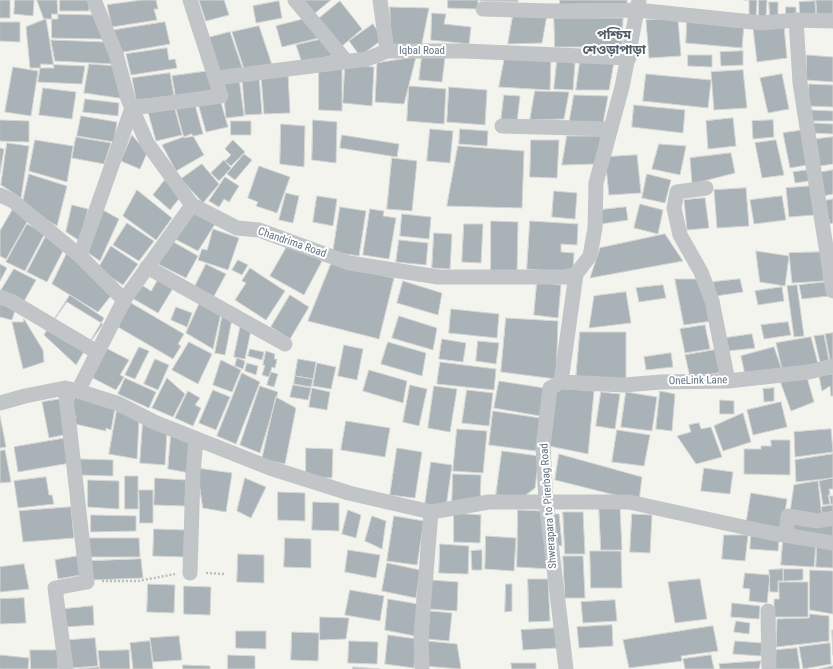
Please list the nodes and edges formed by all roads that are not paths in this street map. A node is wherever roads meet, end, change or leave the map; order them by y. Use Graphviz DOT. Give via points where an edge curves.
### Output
graph roads {
  1 [pos="94,0"];
  2 [pos="190,0"];
  3 [pos="295,0"];
  4 [pos="380,0"];
  5 [pos="638,5"];
  6 [pos="551,6"];
  7 [pos="483,9"];
  8 [pos="796,20"];
  9 [pos="833,21"];
  10 [pos="387,51"];
  11 [pos="629,58"];
  12 [pos="346,61"];
  13 [pos="216,78"];
  14 [pos="132,108"];
  15 [pos="502,126"];
  16 [pos="611,129"];
  17 [pos="706,188"];
  18 [pos="0,195"];
  19 [pos="192,205"];
  20 [pos="80,256"];
  21 [pos="147,266"];
  22 [pos="576,274"];
  23 [pos="833,290"];
  24 [pos="0,297"];
  25 [pos="124,300"];
  26 [pos="285,344"];
  27 [pos="97,352"];
  28 [pos="833,366"];
  29 [pos="728,381"];
  30 [pos="561,382"];
  31 [pos="71,389"];
  32 [pos="0,403"];
  33 [pos="196,440"];
  34 [pos="546,501"];
  35 [pos="431,512"];
  36 [pos="833,518"];
  37 [pos="786,535"];
  38 [pos="833,543"];
  39 [pos="190,573"];
  40 [pos="768,611"];
  41 [pos="66,669"];
  42 [pos="422,669"];
  43 [pos="566,669"];
  44 [pos="769,669"];
  1 -- 14 [label="street, Chandrima Road" via="116,54"];
  2 -- 13 [label="street"];
  3 -- 12 [label="street"];
  4 -- 10 [label="street"];
  5 -- 6 [label="street"];
  5 -- 8 [label="street" via="762,23"];
  5 -- 11 [label="street"];
  6 -- 7 [label="street"];
  8 -- 9 [label="street"];
  8 -- 23 [label="street" via="800,83"];
  10 -- 11 [label="street, Iqbal Road" via="464,51"];
  10 -- 12 [label="street, Iqbal Road" via="367,59"];
  11 -- 16 [label="street"];
  12 -- 13 [label="street, Iqbal Road"];
  13 -- 14 [label="street" via="221,96"];
  14 -- 19 [label="street, Chandrima Road" via="147,143"];
  14 -- 20 [label="street"];
  15 -- 16 [label="street"];
  16 -- 22 [label="street" via="596,183 595,228 590,256"];
  17 -- 29 [label="street" via="677,192 674,208 680,235 701,272 712,301"];
  18 -- 20 [label="street" via="13,201"];
  19 -- 21 [label="street"];
  19 -- 22 [label="street, Chandrima Road" via="237,228 259,230 349,263 438,277 565,277"];
  20 -- 25 [label="street"];
  21 -- 25 [label="street"];
  21 -- 26 [label="street"];
  22 -- 30 [label="street"];
  24 -- 27 [label="street" via="11,300"];
  25 -- 27 [label="street"];
  27 -- 31 [label="street"];
  28 -- 29 [label="street, OneLink Lane" via="809,372"];
  29 -- 30 [label="street, OneLink Lane" via="624,385"];
  30 -- 34 [label="street, Shwerapara to Pirerbag Road" via="550,388 544,440"];
  31 -- 32 [label="street"];
  31 -- 33 [label="street" via="119,404"];
  31 -- 41 [label="street" via="87,582 55,588"];
  33 -- 35 [label="street" via="270,468 349,493"];
  33 -- 39 [label="street"];
  34 -- 35 [label="street" via="489,502"];
  34 -- 37 [label="street" via="629,502"];
  34 -- 43 [label="street, Shwerapara to Pirerbag Road"];
  35 -- 42 [label="street"];
  36 -- 37 [label="street" via="817,521 788,516"];
  37 -- 38 [label="street"];
  40 -- 44 [label="street"];
}
